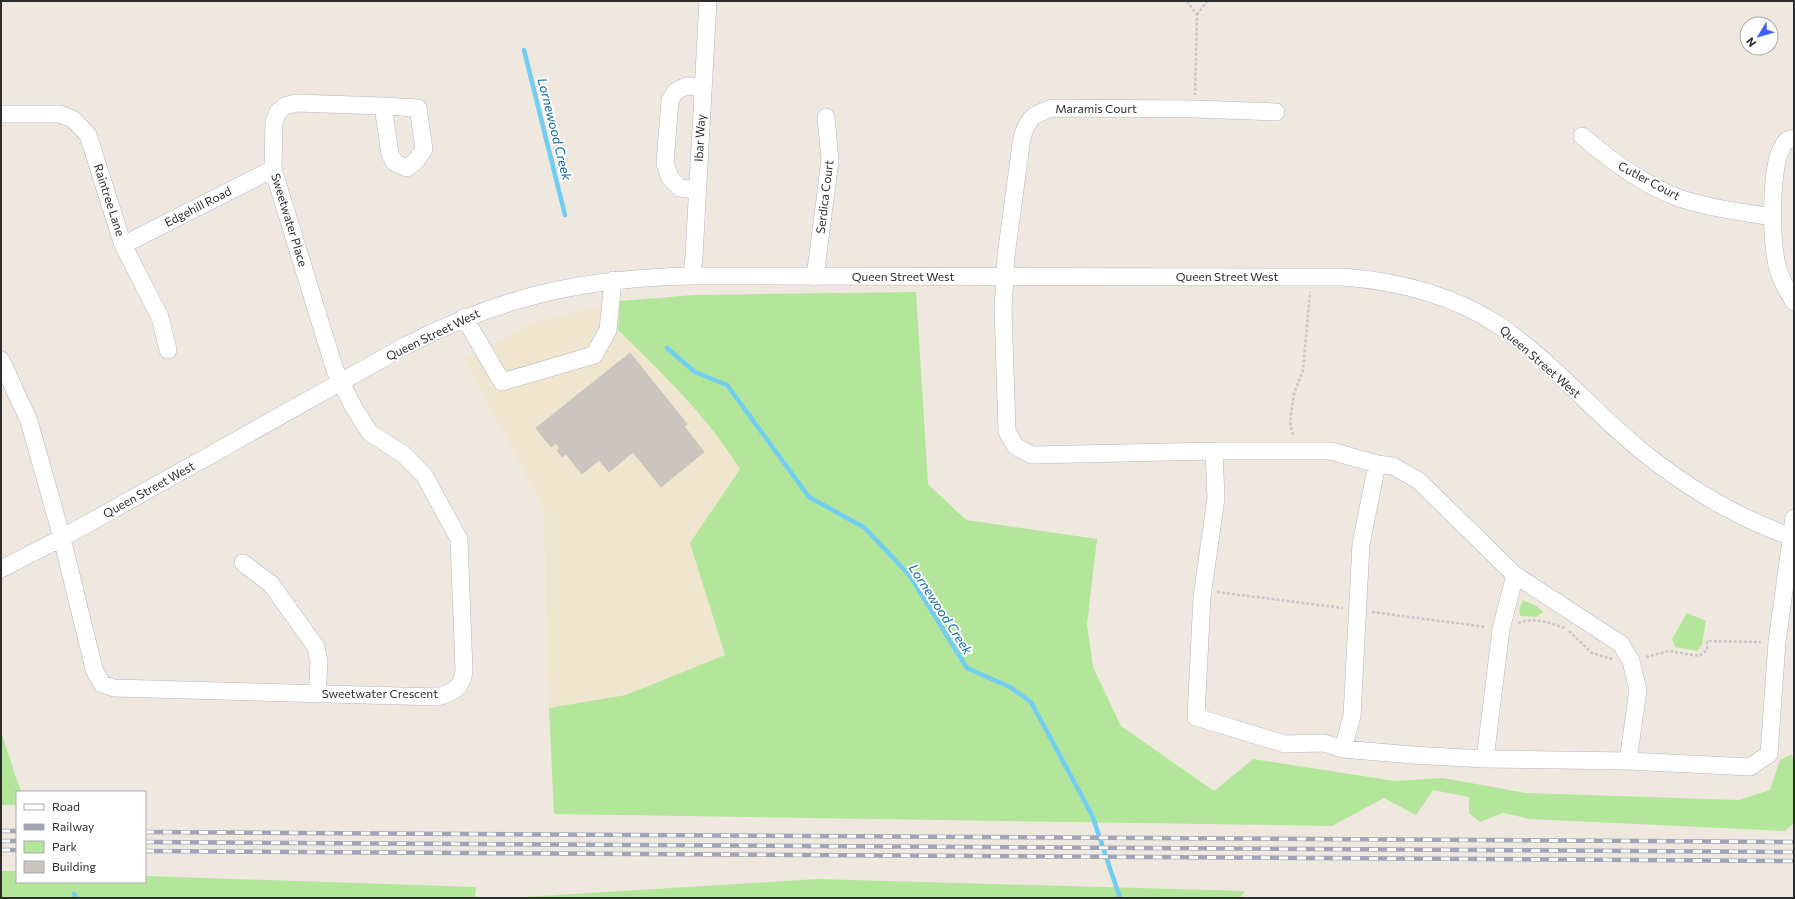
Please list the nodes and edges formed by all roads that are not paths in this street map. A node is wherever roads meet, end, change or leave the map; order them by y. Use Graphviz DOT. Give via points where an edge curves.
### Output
graph roads {
  1 [pos="708,1"];
  2 [pos="703,88"];
  3 [pos="383,106"];
  4 [pos="1276,112"];
  5 [pos="1,114"];
  6 [pos="826,117"];
  7 [pos="1582,136"];
  8 [pos="1794,138"];
  9 [pos="273,169"];
  10 [pos="697,190"];
  11 [pos="1772,217"];
  12 [pos="123,245"];
  13 [pos="692,276"];
  14 [pos="815,277"];
  15 [pos="1005,277"];
  16 [pos="613,280"];
  17 [pos="1794,302"];
  18 [pos="464,318"];
  19 [pos="168,350"];
  20 [pos="1,360"];
  21 [pos="342,382"];
  22 [pos="1214,451"];
  23 [pos="1377,464"];
  24 [pos="1794,518"];
  25 [pos="62,538"];
  26 [pos="1793,538"];
  27 [pos="243,563"];
  28 [pos="1,569"];
  29 [pos="1515,575"];
  30 [pos="317,694"];
  31 [pos="1342,749"];
  32 [pos="1485,759"];
  33 [pos="1628,761"];
  1 -- 2 [label="street, Ibar Way"];
  2 -- 10 [label="street, Ibar Way"];
  2 -- 10 [label="street" via="686,86 676,91 670,100 665,163 670,178 680,188"];
  3 -- 9 [label="street, Sweetwater Place" via="296,103 285,106 278,112 274,122"];
  4 -- 15 [label="street, Maramis Court" via="1052,108 1039,113 1028,121 1022,137"];
  5 -- 12 [label="street, Raintree Lane" via="60,114 82,126 88,135"];
  6 -- 14 [label="street, Serdica Court" via="830,160"];
  7 -- 11 [label="street, Cutler Court" via="1627,171 1678,198 1711,207"];
  8 -- 11 [label="street" via="1786,141 1778,156"];
  9 -- 12 [label="street, Edgehill Road"];
  9 -- 21 [label="street, Sweetwater Place" via="335,370"];
  10 -- 13 [label="street, Ibar Way"];
  11 -- 17 [label="street" via="1777,265"];
  12 -- 19 [label="street, Raintree Lane" via="160,316"];
  13 -- 14 [label="street, Queen Street West"];
  13 -- 16 [label="street, Queen Street West"];
  14 -- 15 [label="street, Queen Street West"];
  15 -- 22 [label="street, Maramis Court" via="1003,308 1008,431 1015,446 1032,455"];
  15 -- 26 [label="street, Queen Street West" via="1362,279 1405,285 1447,298 1497,324 1524,345 1618,431 1692,487 1728,508"];
  16 -- 18 [label="street, Queen Street West" via="547,291"];
  16 -- 18 [label="street" via="608,330 594,355 502,382"];
  18 -- 21 [label="street, Queen Street West" via="407,345"];
  20 -- 25 [label="street" via="29,421"];
  21 -- 25 [label="street, Queen Street West"];
  21 -- 30 [label="street, Sweetwater Crescent" via="370,433 403,454 424,475 458,539 464,671 463,681 452,692 438,697"];
  22 -- 23 [label="street, Maramis Court" via="1331,451"];
  22 -- 31 [label="street" via="1216,498 1202,596 1196,717 1285,744 1324,743"];
  23 -- 29 [label="street, Maramis Court" via="1393,466 1419,481"];
  23 -- 31 [label="street" via="1361,544 1352,716"];
  24 -- 26 [label="street"];
  25 -- 28 [label="street, Queen Street West"];
  25 -- 30 [label="street, Sweetwater Crescent" via="94,669 102,684 114,688"];
  26 -- 33 [label="street" via="1777,642 1768,754 1750,767"];
  27 -- 30 [label="street" via="271,584 316,647"];
  29 -- 32 [label="street" via="1501,629"];
  29 -- 33 [label="street, Maramis Court" via="1620,644 1631,661 1638,690"];
  31 -- 32 [label="street"];
  32 -- 33 [label="street"];
}
